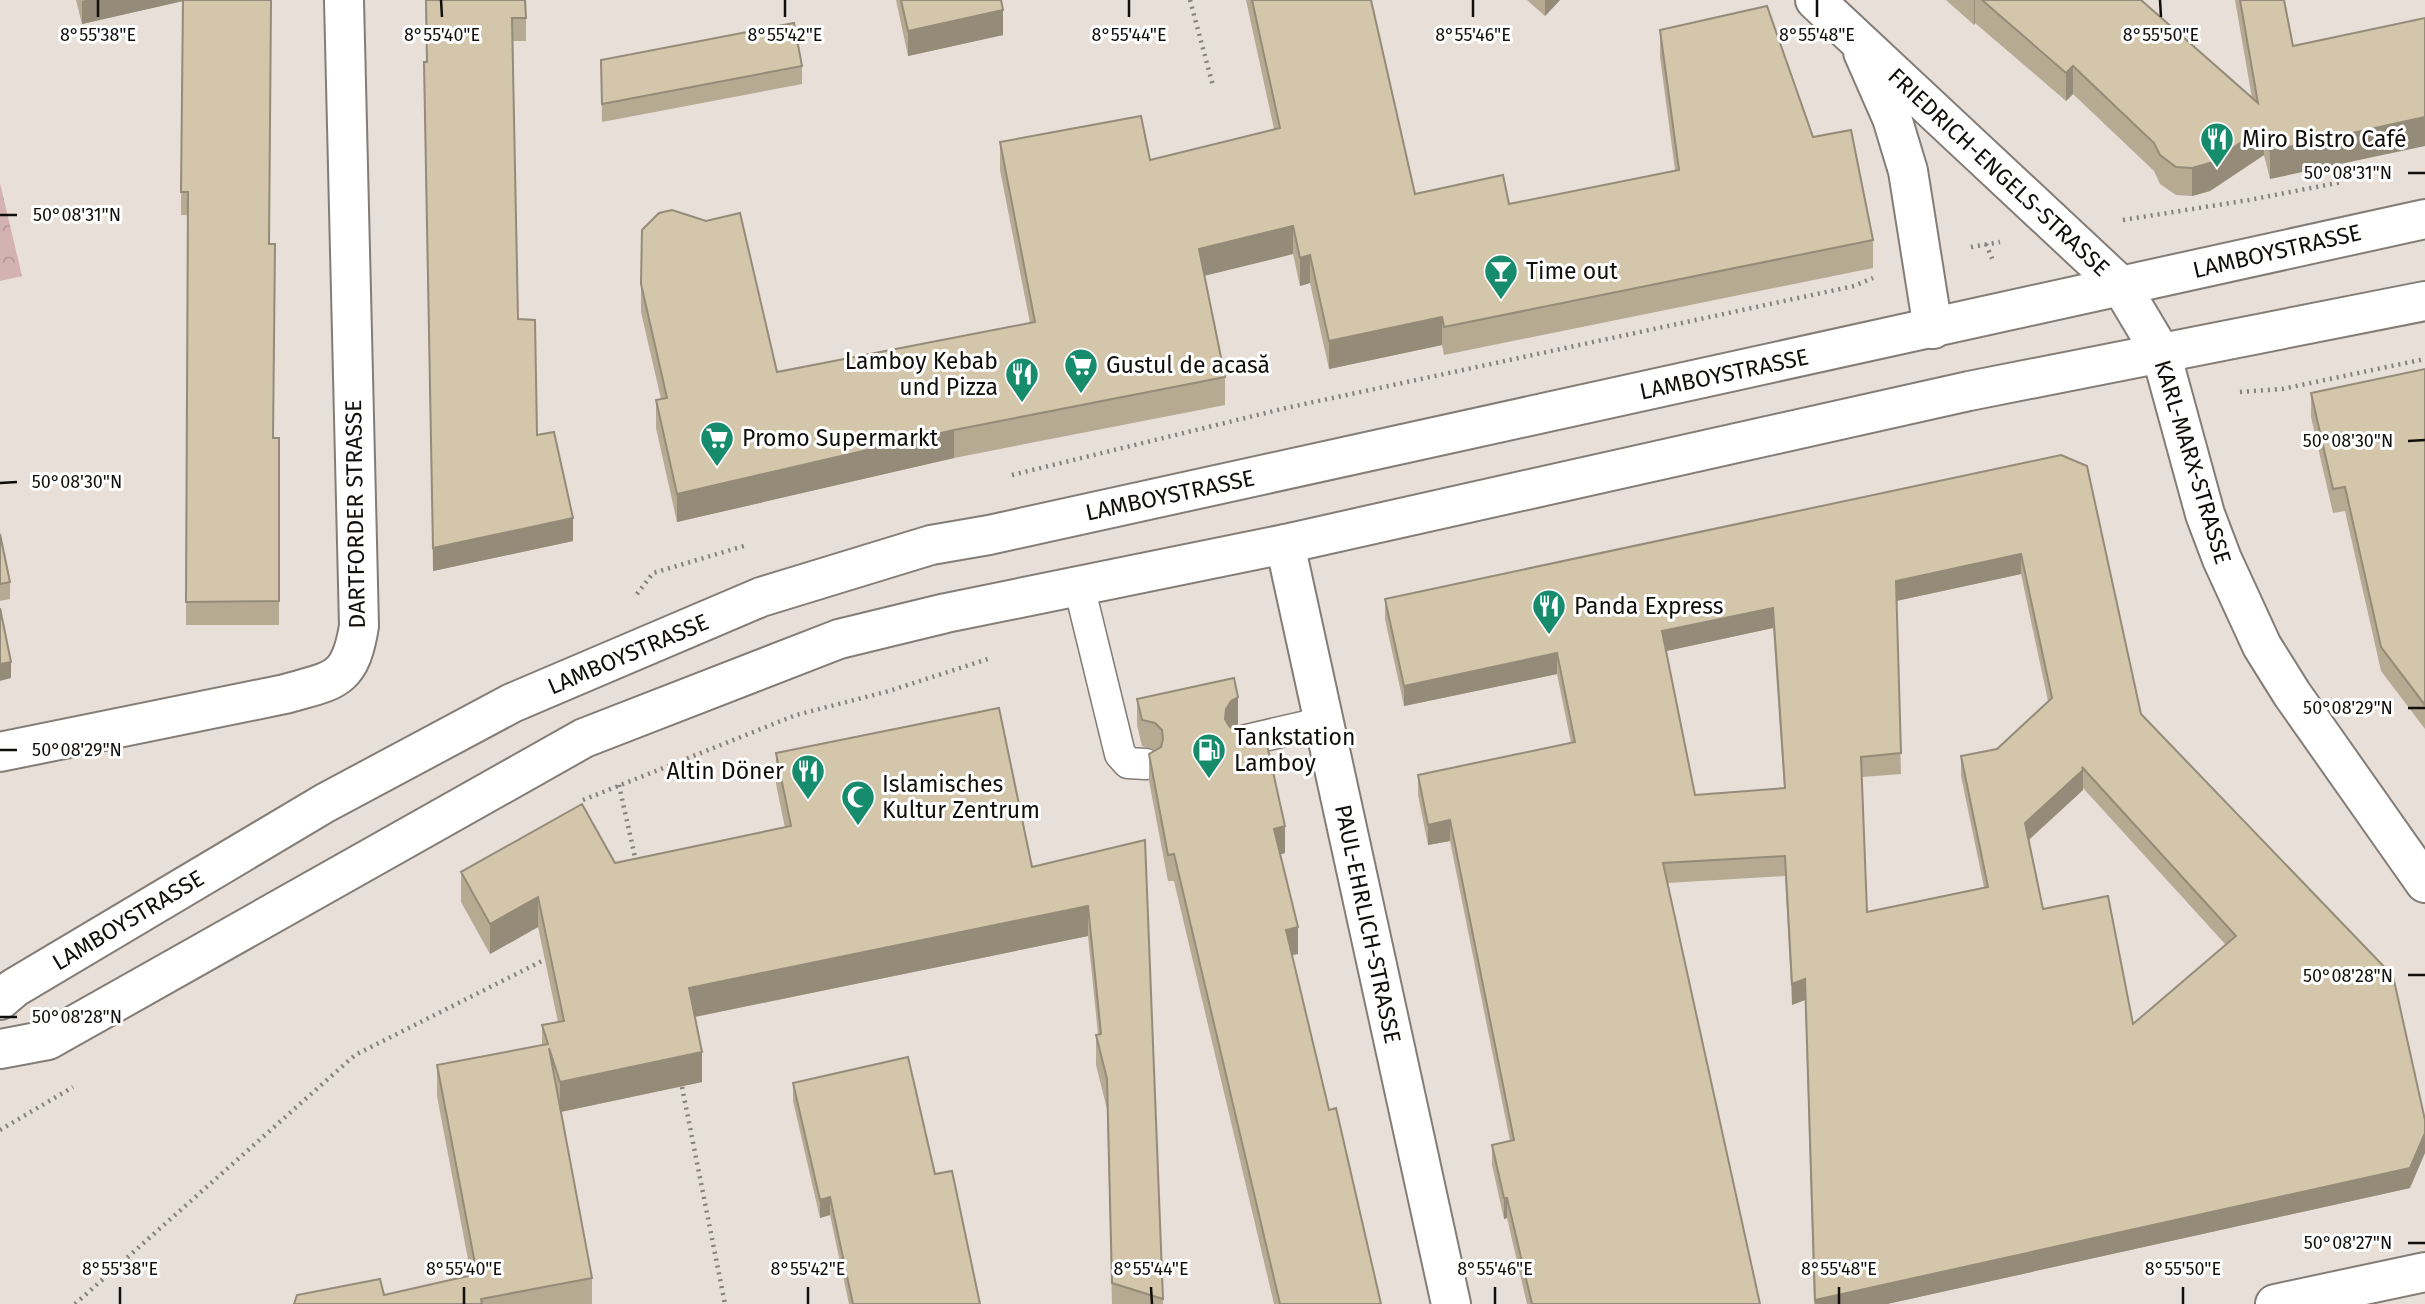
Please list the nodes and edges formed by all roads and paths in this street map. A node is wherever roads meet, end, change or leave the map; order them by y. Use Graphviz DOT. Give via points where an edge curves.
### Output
graph roads {
  1 [pos="344,0"];
  2 [pos="1190,0"];
  3 [pos="1815,0"];
  4 [pos="1857,38"];
  5 [pos="1213,86"];
  6 [pos="2425,219"];
  7 [pos="2121,286"];
  8 [pos="2425,301"];
  9 [pos="1933,329"];
  10 [pos="2161,353"];
  11 [pos="2425,359"];
  12 [pos="2171,396"];
  13 [pos="1284,544"];
  14 [pos="1079,586"];
  15 [pos="997,656"];
  16 [pos="1324,722"];
  17 [pos="1242,741"];
  18 [pos="0,752"];
  19 [pos="1146,764"];
  20 [pos="619,785"];
  21 [pos="582,800"];
  22 [pos="638,872"];
  23 [pos="2425,883"];
  24 [pos="549,958"];
  25 [pos="0,1000"];
  26 [pos="0,1049"];
  27 [pos="682,1087"];
  28 [pos="2425,1272"];
  29 [pos="77,1303"];
  30 [pos="725,1304"];
  31 [pos="1451,1304"];
  32 [pos="2275,1304"];
  1 -- 18 [label="main road, DARTFORDER STRASSE" via="359,626 355,650 342,673 327,682"];
  2 -- 5 [label="path"];
  3 -- 4 [label="main road, FRIEDRICH-ENGELS-STRASSE"];
  4 -- 7 [label="main road, FRIEDRICH-ENGELS-STRASSE"];
  4 -- 9 [label="main road" via="1892,118 1908,171"];
  6 -- 7 [label="main road, LAMBOYSTRASSE"];
  7 -- 9 [label="main road, LAMBOYSTRASSE"];
  7 -- 10 [label="main road, KARL-MARX-STRASSE"];
  8 -- 10 [label="main road"];
  9 -- 25 [label="main road, LAMBOYSTRASSE" via="931,545 761,597 524,698 396,763 26,980"];
  10 -- 12 [label="main road, KARL-MARX-STRASSE"];
  10 -- 13 [label="main road" via="1969,391"];
  11 -- 12 [label="path" via="2282,389"];
  12 -- 23 [label="main road, KARL-MARX-STRASSE" via="2218,548 2262,646"];
  13 -- 14 [label="main road"];
  13 -- 16 [label="main road, PAUL-EHRLICH-STRASSE"];
  14 -- 19 [label="lane" via="1120,754 1128,763"];
  14 -- 26 [label="main road" via="839,639 584,738 48,1040"];
  15 -- 20 [label="path" via="796,715"];
  16 -- 17 [label="lane"];
  16 -- 31 [label="main road, PAUL-EHRLICH-STRASSE"];
  20 -- 21 [label="path"];
  20 -- 22 [label="path"];
  24 -- 29 [label="path" via="355,1055"];
  27 -- 30 [label="path"];
  28 -- 32 [label="main road"];
}
